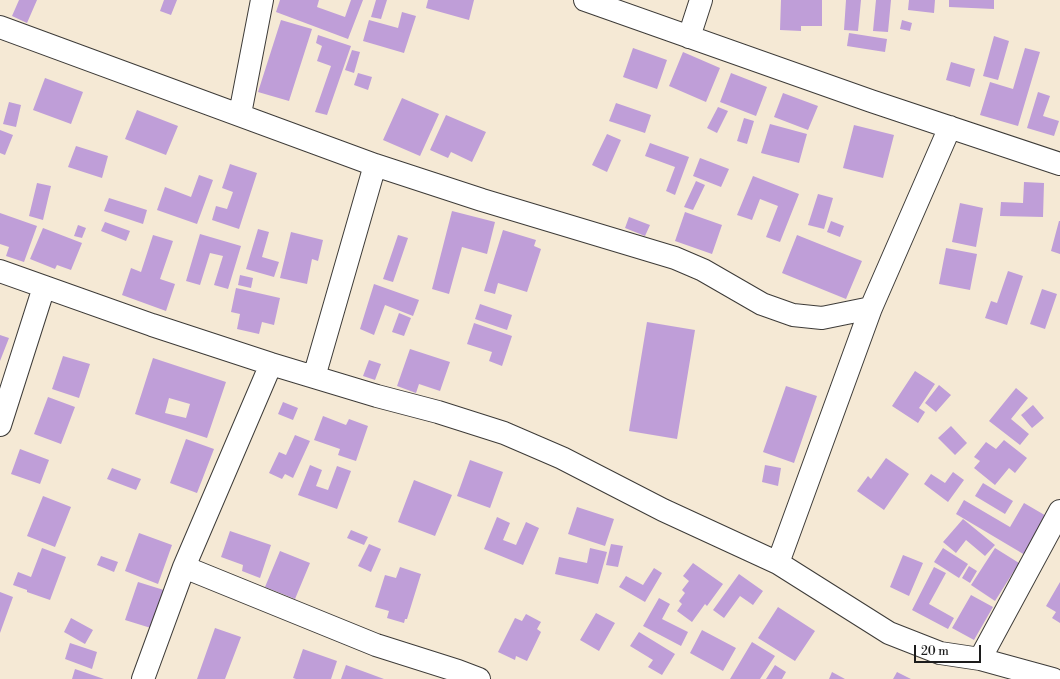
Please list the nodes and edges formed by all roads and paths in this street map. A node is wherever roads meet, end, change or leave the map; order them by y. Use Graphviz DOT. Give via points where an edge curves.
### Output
graph roads {
  1 [pos="262,0"];
  2 [pos="585,0"];
  3 [pos="701,0"];
  4 [pos="0,26"];
  5 [pos="689,37"];
  6 [pos="240,114"];
  7 [pos="950,127"];
  8 [pos="1060,164"];
  9 [pos="376,165"];
  10 [pos="0,271"];
  11 [pos="44,287"];
  12 [pos="871,308"];
  13 [pos="271,364"];
  14 [pos="314,377"];
  15 [pos="0,425"];
  16 [pos="1060,511"];
  17 [pos="778,563"];
  18 [pos="184,567"];
  19 [pos="980,659"];
  20 [pos="143,679"];
  21 [pos="479,679"];
  22 [pos="1053,679"];
  1 -- 6 [label="street"];
  2 -- 5 [label="street"];
  3 -- 5 [label="street"];
  4 -- 6 [label="street"];
  5 -- 7 [label="street"];
  6 -- 9 [label="street"];
  7 -- 8 [label="street"];
  7 -- 12 [label="street"];
  9 -- 12 [label="street" via="675,258 703,270 762,304 794,315 822,318"];
  9 -- 14 [label="street"];
  10 -- 11 [label="street"];
  11 -- 13 [label="street"];
  11 -- 15 [label="street"];
  12 -- 17 [label="street"];
  13 -- 14 [label="street"];
  13 -- 18 [label="street"];
  14 -- 17 [label="street" via="504,433 562,458 663,510"];
  16 -- 19 [label="street"];
  17 -- 19 [label="street" via="889,633 940,652"];
  18 -- 20 [label="street"];
  18 -- 21 [label="street" via="376,645"];
  19 -- 22 [label="street"];
}
